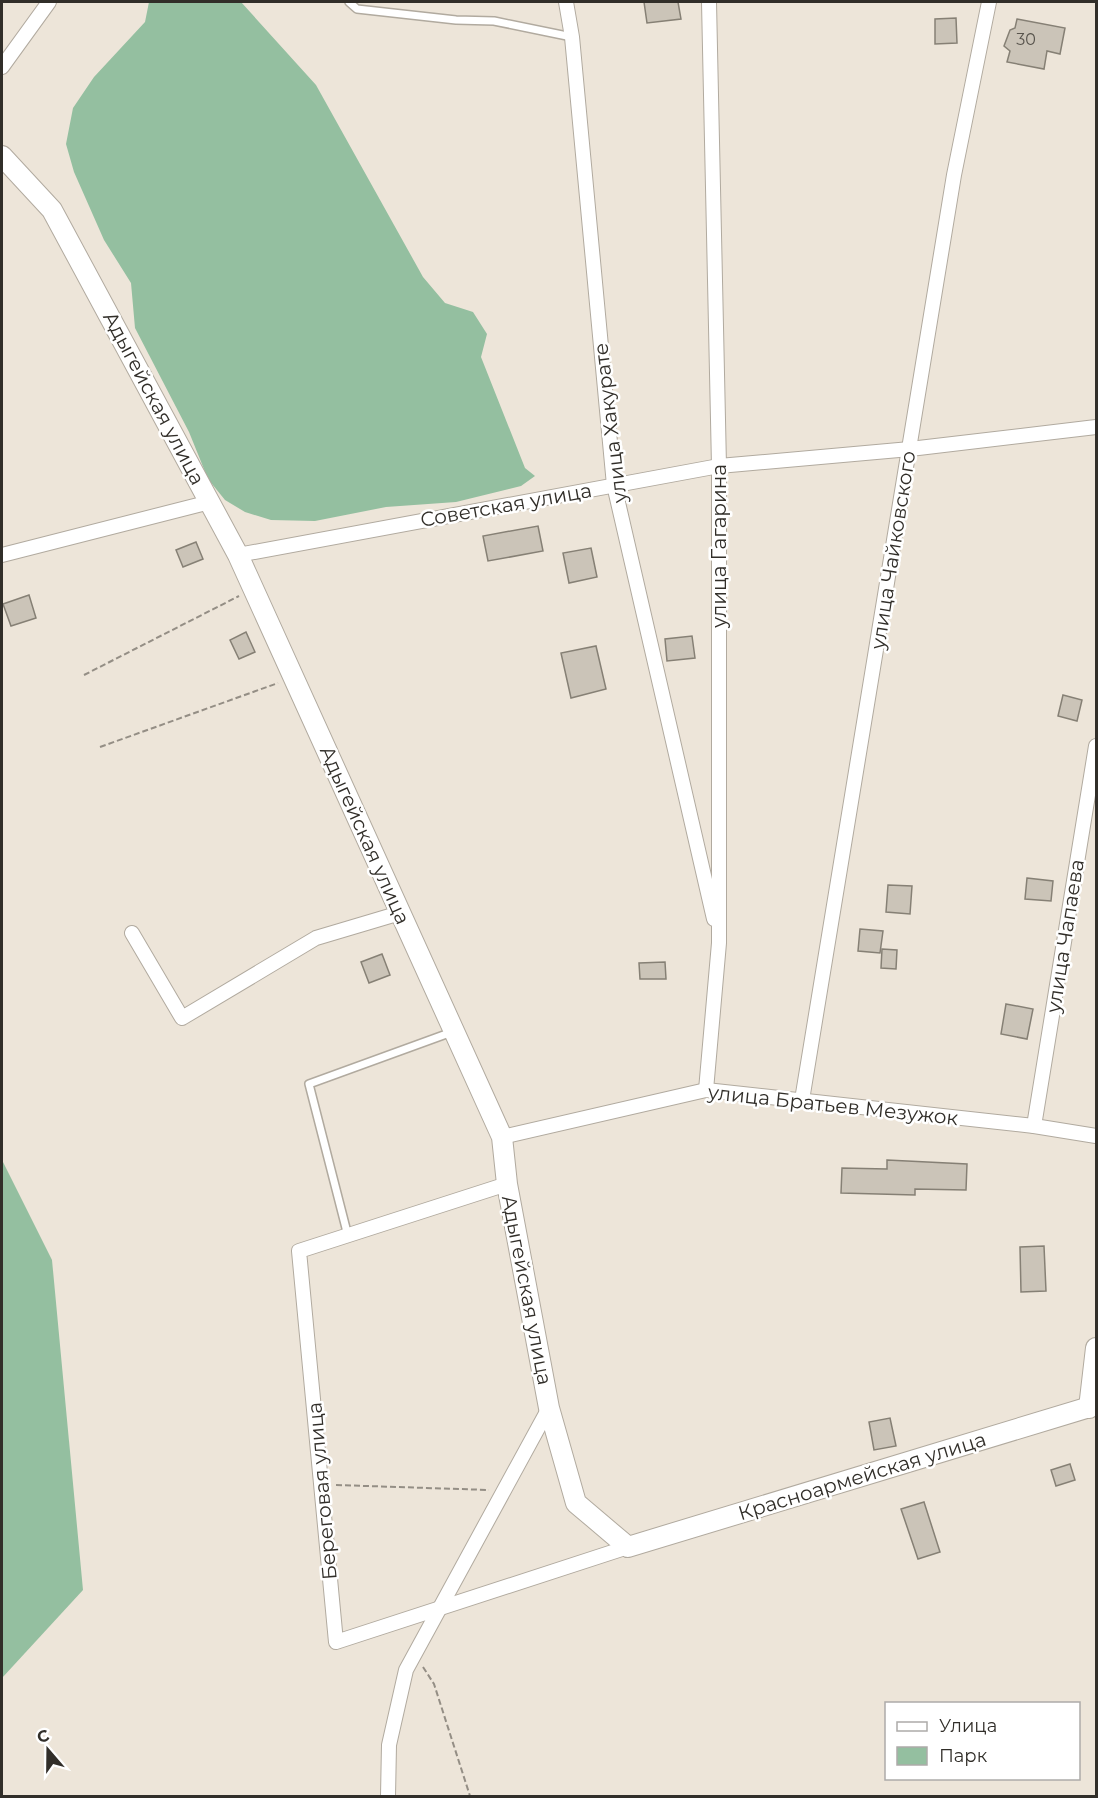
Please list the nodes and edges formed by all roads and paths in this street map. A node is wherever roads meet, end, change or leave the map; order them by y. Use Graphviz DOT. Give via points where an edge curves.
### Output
graph roads {
  1 [pos="49,2"];
  2 [pos="349,2"];
  3 [pos="566,2"];
  4 [pos="709,2"];
  5 [pos="989,2"];
  6 [pos="572,37"];
  7 [pos="2,67"];
  8 [pos="2,156"];
  9 [pos="1096,427"];
  10 [pos="910,449"];
  11 [pos="719,466"];
  12 [pos="614,485"];
  13 [pos="210,502"];
  14 [pos="2,555"];
  15 [pos="238,555"];
  16 [pos="253,588"];
  17 [pos="84,675"];
  18 [pos="294,678"];
  19 [pos="1096,746"];
  20 [pos="100,747"];
  21 [pos="400,913"];
  22 [pos="132,933"];
  23 [pos="719,943"];
  24 [pos="454,1031"];
  25 [pos="705,1090"];
  26 [pos="802,1100"];
  27 [pos="1034,1126"];
  28 [pos="1096,1136"];
  29 [pos="502,1137"];
  30 [pos="507,1184"];
  31 [pos="348,1236"];
  32 [pos="1096,1348"];
  33 [pos="1093,1406"];
  34 [pos="549,1408"];
  35 [pos="321,1486"];
  36 [pos="504,1490"];
  37 [pos="628,1547"];
  38 [pos="438,1609"];
  39 [pos="412,1658"];
  40 [pos="388,1797"];
  41 [pos="470,1797"];
  1 -- 7 [label="street"];
  2 -- 6 [label="lane" via="357,9 494,21"];
  3 -- 6 [label="street, улица Хакурате"];
  4 -- 11 [label="street, улица Гагарина"];
  5 -- 10 [label="street, улица Чайковского" via="954,175"];
  6 -- 12 [label="street, улица Хакурате"];
  8 -- 13 [label="main road, Адыгейская улица" via="52,210"];
  9 -- 10 [label="street, Советская улица"];
  10 -- 11 [label="street, Советская улица"];
  10 -- 26 [label="street, улица Чайковского"];
  11 -- 12 [label="street, Советская улица"];
  11 -- 23 [label="street, улица Гагарина"];
  12 -- 15 [label="street, Советская улица"];
  12 -- 23 [label="street, улица Хакурате"];
  13 -- 14 [label="street"];
  13 -- 15 [label="main road, Адыгейская улица"];
  15 -- 16 [label="main road, Адыгейская улица"];
  16 -- 17 [label="path"];
  16 -- 18 [label="main road, Адыгейская улица"];
  18 -- 20 [label="path"];
  18 -- 21 [label="main road, Адыгейская улица"];
  19 -- 27 [label="street, улица Чапаева"];
  21 -- 22 [label="street" via="316,938 182,1018"];
  21 -- 24 [label="main road, Адыгейская улица"];
  23 -- 25 [label="street, улица Гагарина"];
  24 -- 29 [label="main road, Адыгейская улица"];
  24 -- 31 [label="lane" via="309,1084"];
  25 -- 26 [label="street, улица Братьев Мезужок"];
  25 -- 29 [label="street, улица Братьев Мезужок"];
  26 -- 27 [label="street, улица Братьев Мезужок"];
  27 -- 28 [label="street, улица Братьев Мезужок"];
  29 -- 30 [label="main road, Адыгейская улица"];
  30 -- 31 [label="street, Береговая улица"];
  30 -- 34 [label="main road, Адыгейская улица"];
  31 -- 35 [label="street, Береговая улица" via="299,1251"];
  32 -- 33 [label="main road"];
  33 -- 37 [label="main road, Красноармейская улица"];
  34 -- 36 [label="street"];
  34 -- 37 [label="main road, Адыгейская улица" via="576,1503"];
  35 -- 36 [label="path"];
  35 -- 38 [label="street, Береговая улица" via="336,1642"];
  36 -- 38 [label="street"];
  37 -- 38 [label="street, Береговая улица"];
  38 -- 39 [label="street"];
  39 -- 40 [label="street" via="389,1745"];
  39 -- 41 [label="path" via="434,1684"];
}
